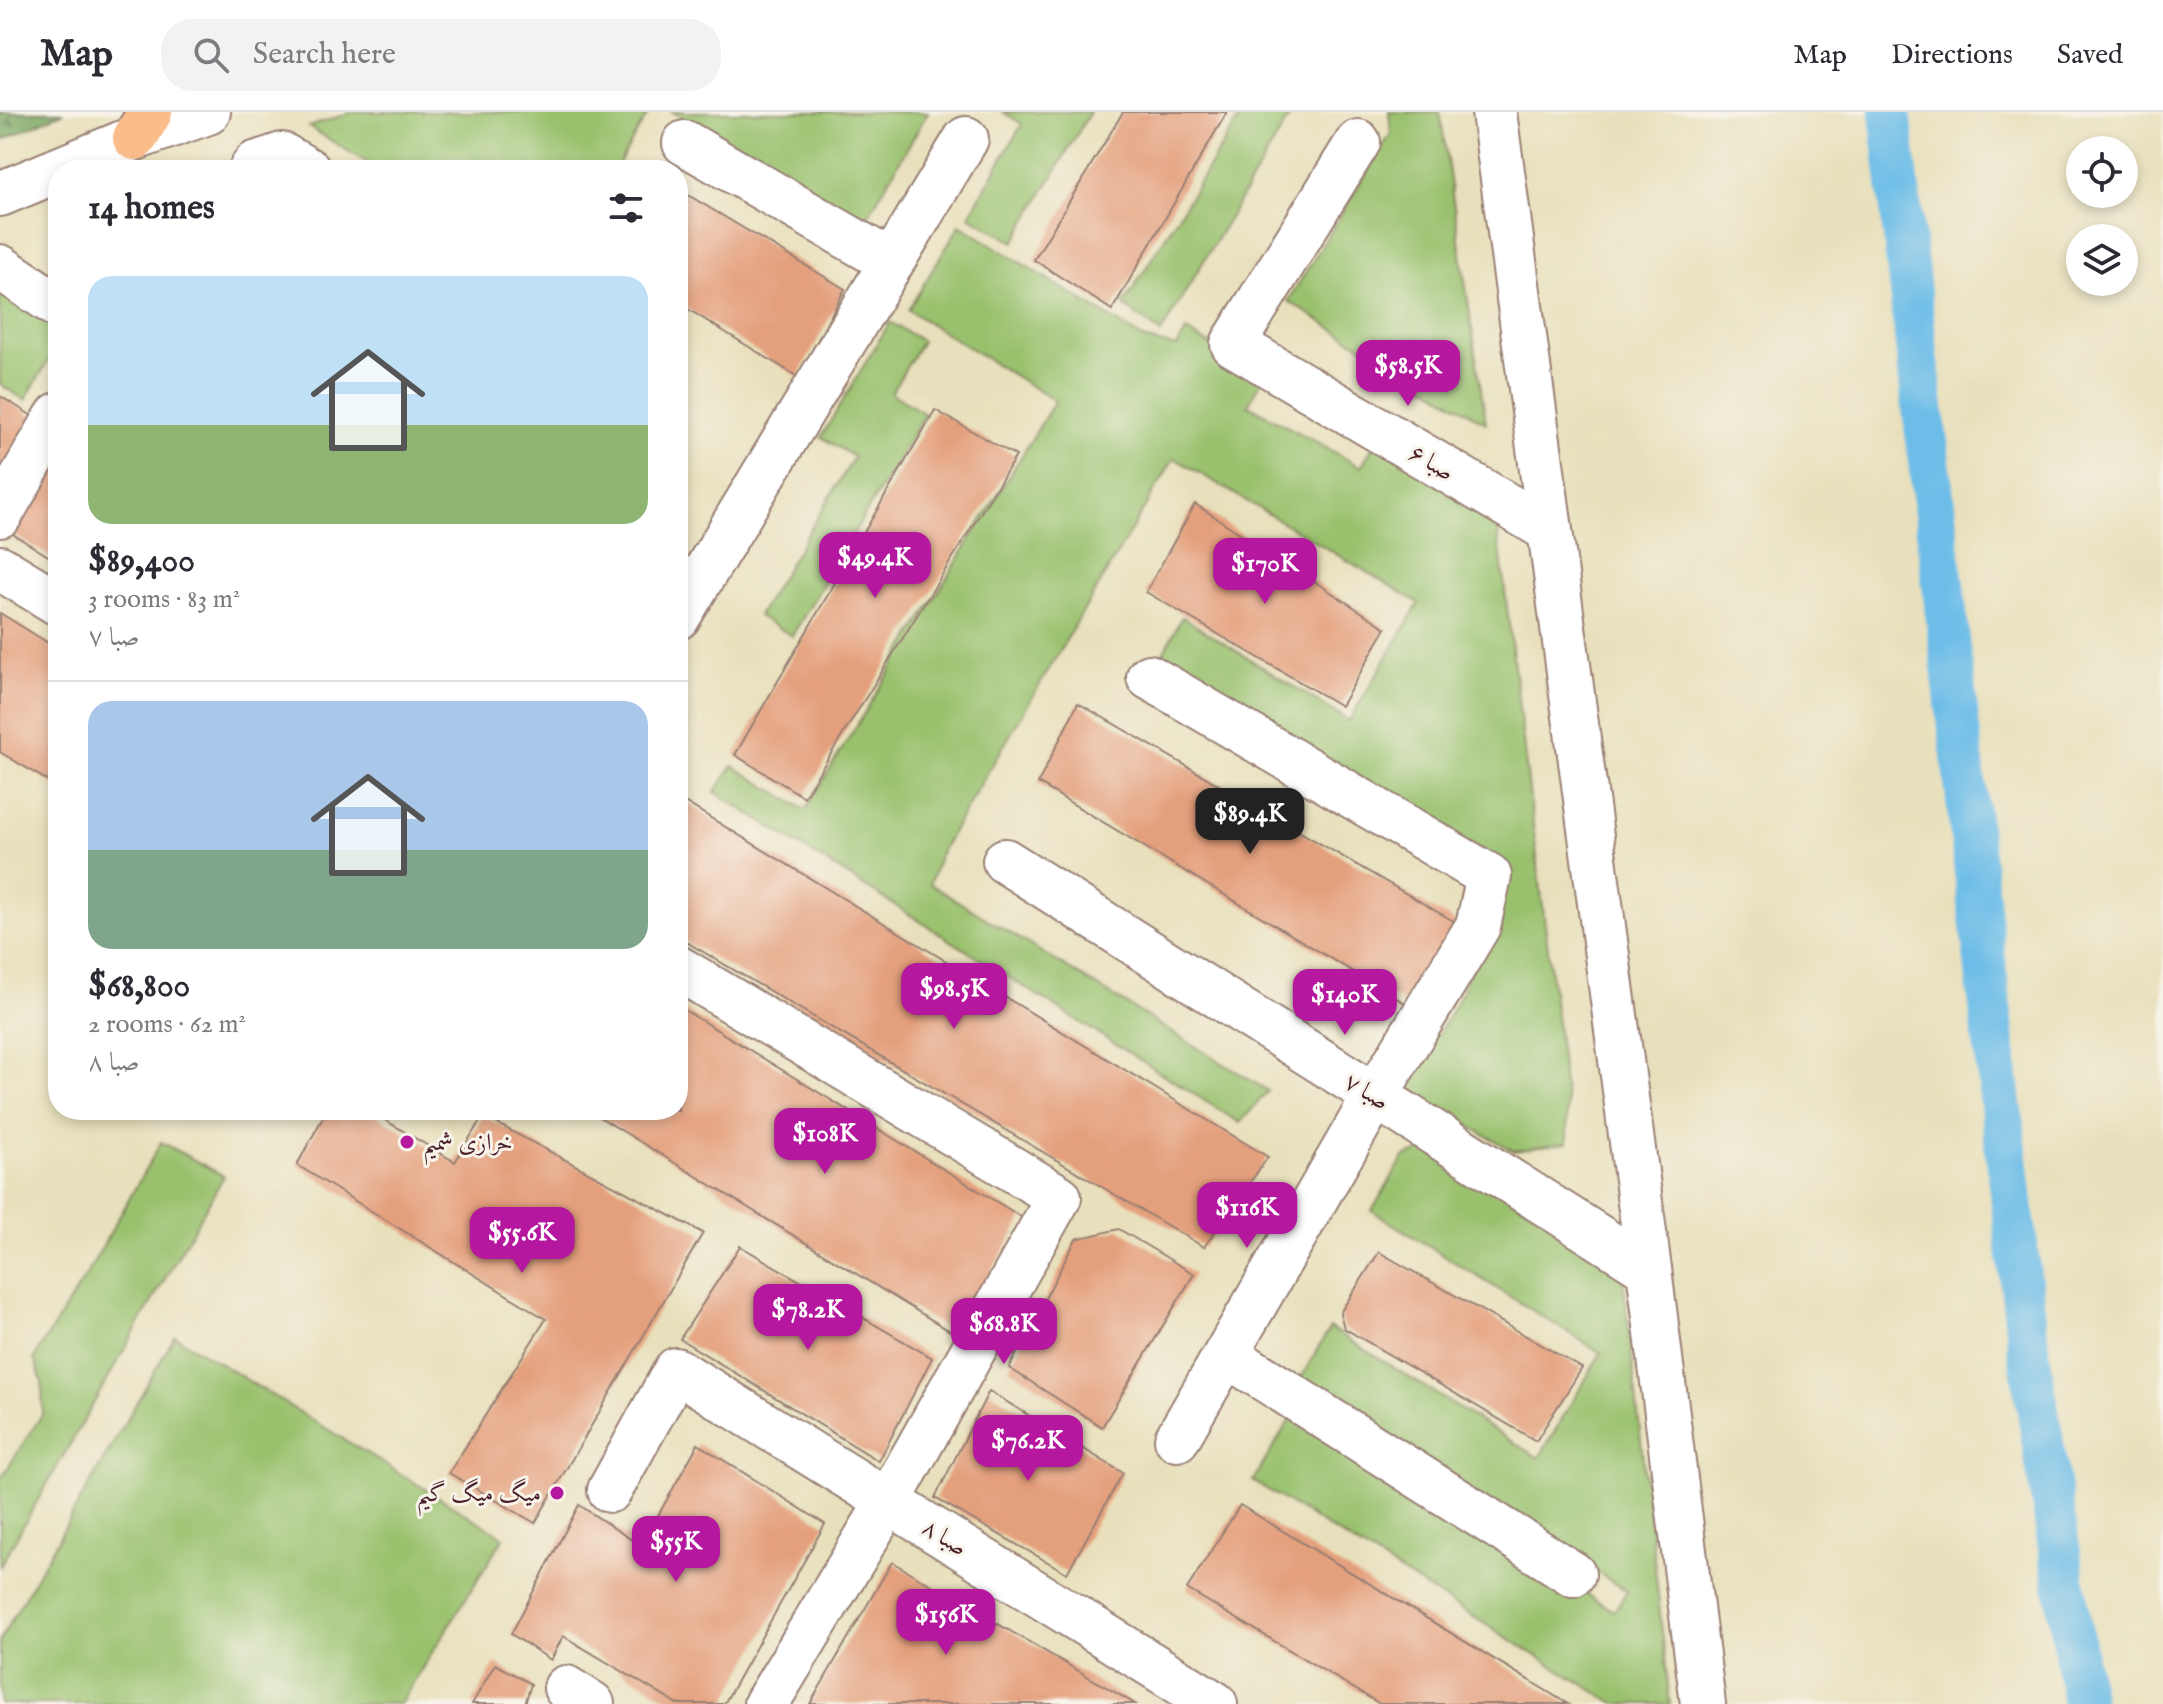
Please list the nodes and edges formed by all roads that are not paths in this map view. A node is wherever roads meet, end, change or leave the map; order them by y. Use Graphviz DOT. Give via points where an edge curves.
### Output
graph roads {
  1 [pos="208,112"];
  2 [pos="1494,112"];
  3 [pos="143,125"];
  4 [pos="966,139"];
  5 [pos="1358,142"];
  6 [pos="685,143"];
  7 [pos="70,160"];
  8 [pos="267,160"];
  9 [pos="291,160"];
  10 [pos="48,171"];
  11 [pos="0,194"];
  12 [pos="891,262"];
  13 [pos="0,267"];
  14 [pos="48,299"];
  15 [pos="48,432"];
  16 [pos="0,515"];
  17 [pos="1549,530"];
  18 [pos="0,568"];
  19 [pos="48,597"];
  20 [pos="688,600"];
  21 [pos="1149,677"];
  22 [pos="1005,861"];
  23 [pos="688,974"];
  24 [pos="1375,1096"];
  25 [pos="1649,1269"];
  26 [pos="1227,1355"];
  27 [pos="1177,1439"];
  28 [pos="610,1490"];
  29 [pos="888,1502"];
  30 [pos="1573,1574"];
  31 [pos="766,1704"];
  32 [pos="1215,1704"];
  33 [pos="1703,1704"];
  1 -- 3 [label="street"];
  2 -- 17 [label="street"];
  3 -- 7 [label="street"];
  4 -- 12 [label="street"];
  5 -- 17 [label="street, صبا ۶" via="1233,344"];
  6 -- 12 [label="street"];
  8 -- 9 [label="street" via="282,155"];
  10 -- 11 [label="street"];
  12 -- 20 [label="street"];
  13 -- 14 [label="street"];
  15 -- 16 [label="street"];
  17 -- 25 [label="street"];
  18 -- 19 [label="street"];
  21 -- 24 [label="street" via="1489,876 1478,926"];
  22 -- 24 [label="street, صبا ۷"];
  23 -- 29 [label="street" via="1059,1197"];
  24 -- 25 [label="street, صبا ۷"];
  24 -- 26 [label="street"];
  25 -- 33 [label="street"];
  26 -- 27 [label="street"];
  26 -- 30 [label="street"];
  28 -- 29 [label="street, صبا ۸" via="676,1370"];
  29 -- 31 [label="street"];
  29 -- 32 [label="street, صبا ۸"];
}
